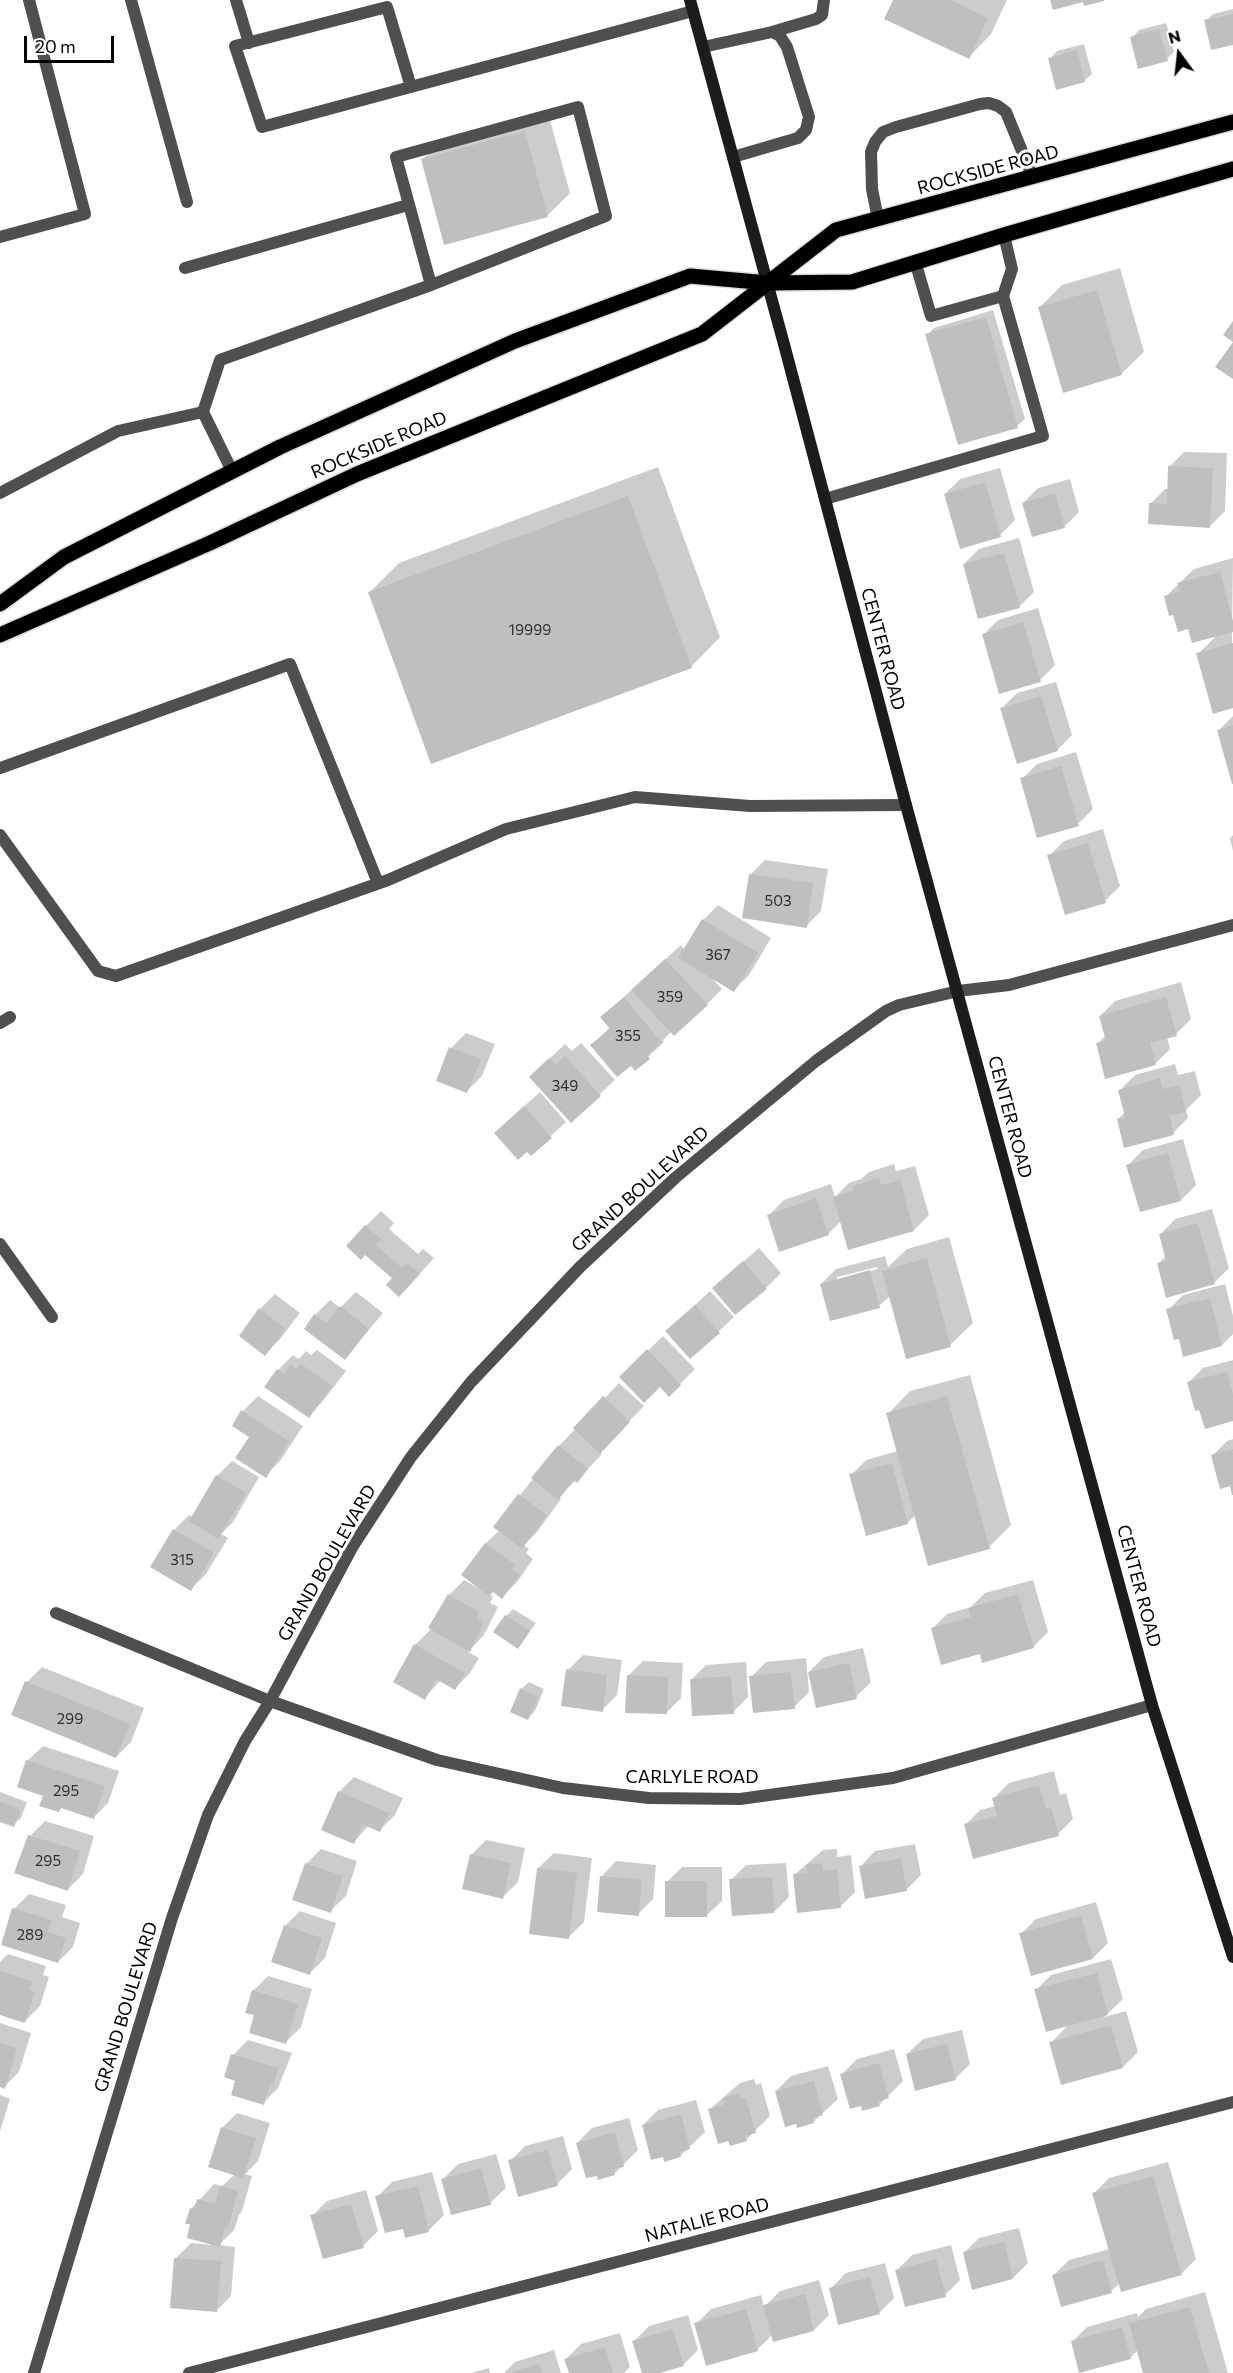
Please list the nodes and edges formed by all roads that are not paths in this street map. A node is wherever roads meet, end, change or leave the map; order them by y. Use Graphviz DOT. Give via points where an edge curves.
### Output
graph roads {
  1 [pos="29,0"];
  2 [pos="131,0"];
  3 [pos="236,0"];
  4 [pos="824,0"];
  5 [pos="692,5"];
  6 [pos="772,32"];
  7 [pos="249,43"];
  8 [pos="703,47"];
  9 [pos="411,87"];
  10 [pos="1233,122"];
  11 [pos="733,157"];
  12 [pos="1233,169"];
  13 [pos="1033,178"];
  14 [pos="188,202"];
  15 [pos="408,205"];
  16 [pos="878,219"];
  17 [pos="1004,235"];
  18 [pos="0,237"];
  19 [pos="915,261"];
  20 [pos="185,268"];
  21 [pos="768,283"];
  22 [pos="431,285"];
  23 [pos="1003,296"];
  24 [pos="203,412"];
  25 [pos="232,471"];
  26 [pos="0,493"];
  27 [pos="825,499"];
  28 [pos="0,604"];
  29 [pos="0,635"];
  30 [pos="0,768"];
  31 [pos="906,805"];
  32 [pos="0,834"];
  33 [pos="378,883"];
  34 [pos="1233,925"];
  35 [pos="958,991"];
  36 [pos="0,1244"];
  37 [pos="52,1317"];
  38 [pos="56,1613"];
  39 [pos="270,1701"];
  40 [pos="1152,1705"];
  41 [pos="1233,1956"];
  42 [pos="1233,2102"];
  43 [pos="34,2373"];
  44 [pos="189,2373"];
  1 -- 18 [label="street" via="85,214"];
  2 -- 14 [label="street"];
  3 -- 7 [label="street"];
  4 -- 6 [label="street" via="822,15 816,19"];
  5 -- 8 [label="main road, CENTER ROAD"];
  5 -- 9 [label="street"];
  6 -- 8 [label="street"];
  6 -- 11 [label="street" via="780,36 792,63 809,117 806,130 798,138"];
  7 -- 9 [label="street" via="387,7"];
  7 -- 9 [label="street" via="235,46 262,127"];
  8 -- 11 [label="main road, CENTER ROAD"];
  10 -- 13 [label="main road, ROCKSIDE ROAD"];
  11 -- 21 [label="main road, CENTER ROAD"];
  12 -- 17 [label="main road, ROCKSIDE ROAD"];
  13 -- 16 [label="main road, ROCKSIDE ROAD"];
  13 -- 16 [label="street" via="1006,112 989,103 980,104 883,132 871,152"];
  15 -- 20 [label="street"];
  15 -- 22 [label="street"];
  15 -- 22 [label="street" via="396,157 578,107 606,216"];
  16 -- 21 [label="main road, ROCKSIDE ROAD" via="836,230"];
  17 -- 19 [label="main road, ROCKSIDE ROAD"];
  17 -- 23 [label="street" via="1012,269"];
  19 -- 21 [label="main road, ROCKSIDE ROAD" via="852,282"];
  19 -- 23 [label="street" via="931,316"];
  21 -- 25 [label="main road, ROCKSIDE ROAD" via="690,276 515,341"];
  21 -- 27 [label="main road, CENTER ROAD"];
  21 -- 29 [label="main road, ROCKSIDE ROAD" via="702,334 357,474"];
  22 -- 24 [label="street" via="220,360"];
  23 -- 27 [label="street" via="1043,436"];
  24 -- 25 [label="street"];
  24 -- 26 [label="street" via="118,431"];
  25 -- 28 [label="main road, ROCKSIDE ROAD" via="64,557"];
  27 -- 31 [label="main road, CENTER ROAD"];
  30 -- 33 [label="street" via="290,664"];
  31 -- 33 [label="street" via="750,806 635,797 506,829"];
  31 -- 35 [label="main road, CENTER ROAD"];
  32 -- 33 [label="street" via="98,971 116,976"];
  34 -- 35 [label="street, GRAND BOULEVARD" via="1009,985"];
  35 -- 39 [label="street, GRAND BOULEVARD" via="886,1011 816,1061 675,1178 580,1267 471,1382 411,1457 353,1546"];
  35 -- 40 [label="main road, CENTER ROAD"];
  36 -- 37 [label="street"];
  38 -- 39 [label="street, CARLYLE ROAD"];
  39 -- 40 [label="street, CARLYLE ROAD" via="437,1760 563,1788 672,1799 740,1799 893,1778"];
  39 -- 43 [label="street, GRAND BOULEVARD" via="213,1804 197,1846"];
  40 -- 41 [label="main road, CENTER ROAD"];
  42 -- 44 [label="street, NATALIE ROAD"];
}
